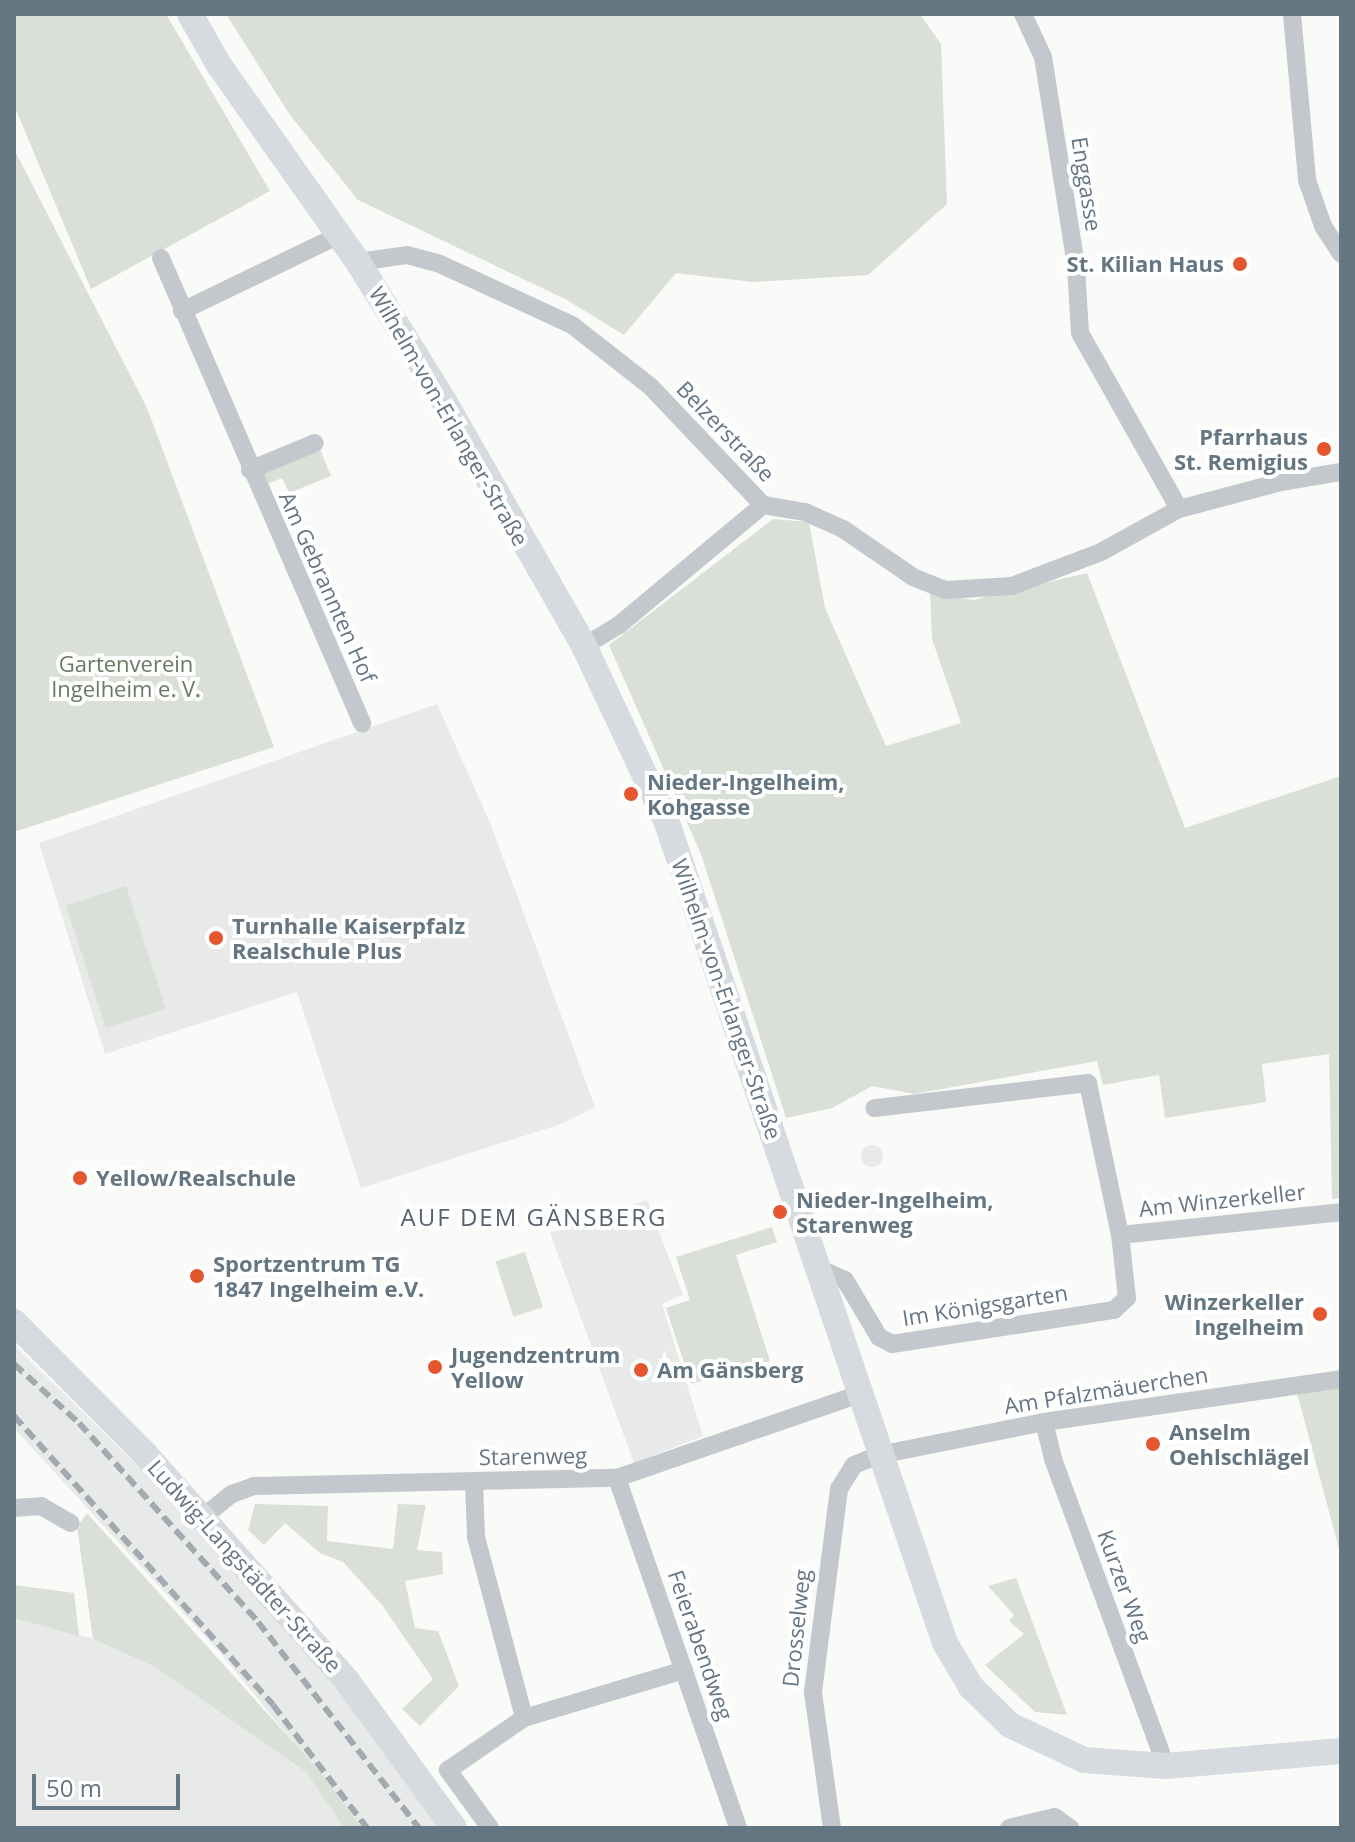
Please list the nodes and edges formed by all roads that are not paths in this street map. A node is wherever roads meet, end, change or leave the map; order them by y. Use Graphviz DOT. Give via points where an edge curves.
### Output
graph roads {
  1 [pos="190,14"];
  2 [pos="1023,14"];
  3 [pos="1292,14"];
  4 [pos="339,235"];
  5 [pos="1341,254"];
  6 [pos="161,258"];
  7 [pos="358,262"];
  8 [pos="182,311"];
  9 [pos="315,443"];
  10 [pos="250,470"];
  11 [pos="1341,472"];
  12 [pos="763,505"];
  13 [pos="1179,509"];
  14 [pos="584,646"];
  15 [pos="362,723"];
  16 [pos="874,1108"];
  17 [pos="1341,1212"];
  18 [pos="1120,1235"];
  19 [pos="818,1277"];
  20 [pos="14,1322"];
  21 [pos="1341,1379"];
  22 [pos="860,1394"];
  23 [pos="1044,1422"];
  24 [pos="879,1455"];
  25 [pos="617,1478"];
  26 [pos="474,1482"];
  27 [pos="14,1508"];
  28 [pos="202,1518"];
  29 [pos="71,1523"];
  30 [pos="684,1670"];
  31 [pos="524,1718"];
  32 [pos="1341,1751"];
  33 [pos="1166,1766"];
  34 [pos="1066,1823"];
  35 [pos="454,1828"];
  36 [pos="490,1828"];
  37 [pos="738,1828"];
  38 [pos="832,1828"];
  39 [pos="1009,1828"];
  1 -- 4 [label="main road, Wilhelm-von-Erlanger-Straße" via="219,65"];
  2 -- 13 [label="street, Enggasse" via="1043,57 1076,266 1080,333"];
  3 -- 5 [label="street" via="1307,180 1323,226"];
  4 -- 7 [label="main road, Wilhelm-von-Erlanger-Straße"];
  4 -- 8 [label="street"];
  6 -- 8 [label="street, Am Gebrannten Hof"];
  7 -- 12 [label="street, Belzerstraße" via="407,255 440,264 572,325 651,387"];
  7 -- 14 [label="main road, Wilhelm-von-Erlanger-Straße"];
  8 -- 10 [label="street, Am Gebrannten Hof"];
  9 -- 10 [label="street"];
  10 -- 15 [label="street, Am Gebrannten Hof"];
  11 -- 13 [label="street, Belzerstraße"];
  12 -- 13 [label="street, Belzerstraße" via="805,512 843,529 929,586 963,592 1012,586 1101,552"];
  12 -- 14 [label="street" via="619,625"];
  14 -- 19 [label="main road, Wilhelm-von-Erlanger-Straße" via="666,820"];
  16 -- 18 [label="street, Am Winzerkeller" via="1088,1083"];
  17 -- 18 [label="street, Am Winzerkeller"];
  18 -- 19 [label="street, Im Königsgarten" via="1128,1290 1123,1305 1114,1310 892,1344 879,1337 838,1274"];
  19 -- 22 [label="main road, Wilhelm-von-Erlanger-Straße"];
  20 -- 28 [label="main road, Ludwig-Langstädter-Straße"];
  21 -- 23 [label="street, Am Pfalzmäuerchen"];
  22 -- 24 [label="main road, Wilhelm-von-Erlanger-Straße"];
  22 -- 25 [label="street, Starenweg"];
  23 -- 24 [label="street, Am Pfalzmäuerchen"];
  23 -- 33 [label="street, Kurzer Weg"];
  24 -- 33 [label="main road, Wilhelm-von-Erlanger-Straße" via="945,1643 990,1708 1043,1744 1084,1760"];
  24 -- 38 [label="street, Drosselweg" via="854,1465 843,1478 823,1589 813,1704"];
  25 -- 26 [label="street, Starenweg"];
  25 -- 30 [label="street, Feierabendweg"];
  26 -- 28 [label="street, Starenweg" via="254,1486 232,1494"];
  26 -- 31 [label="street" via="476,1537"];
  27 -- 29 [label="street" via="41,1506"];
  28 -- 35 [label="main road, Ludwig-Langstädter-Straße" via="368,1706"];
  30 -- 31 [label="street"];
  30 -- 37 [label="street, Feierabendweg"];
  31 -- 36 [label="street" via="448,1770"];
  32 -- 33 [label="main road, Wilhelm-von-Erlanger-Straße"];
  34 -- 39 [label="street"];
}
